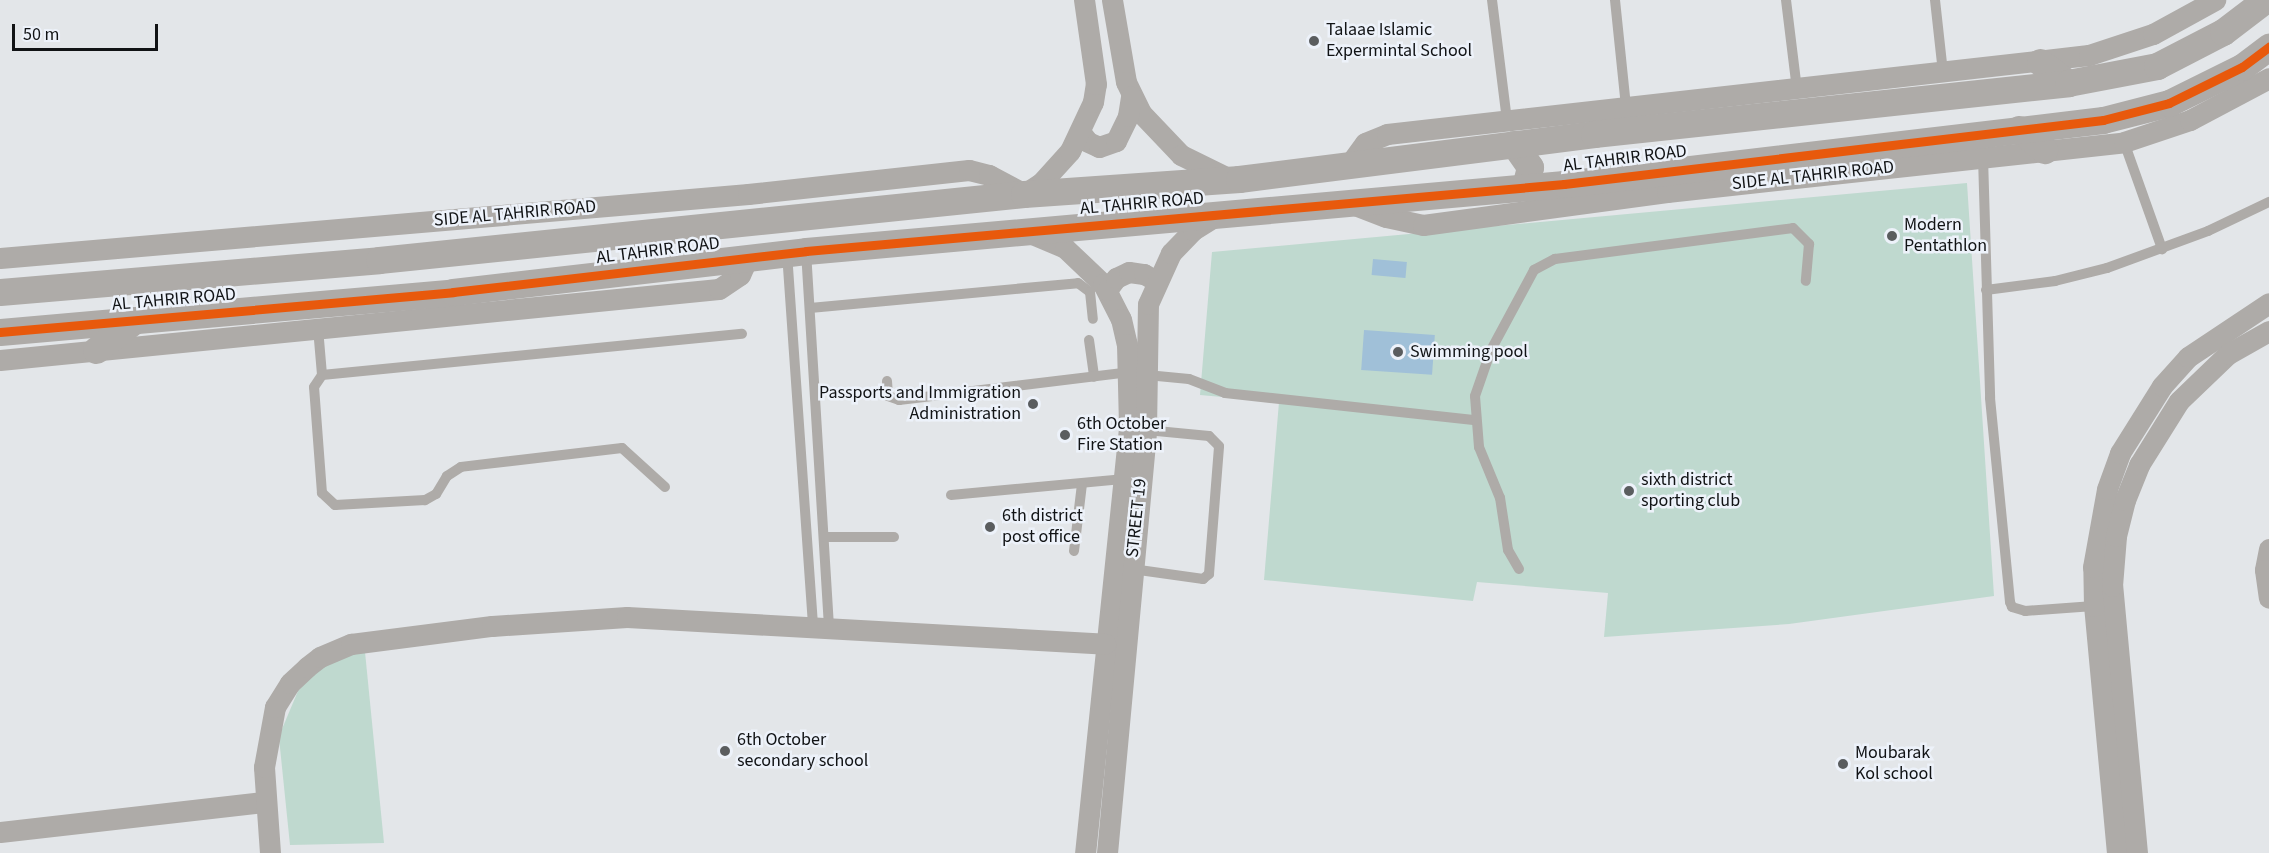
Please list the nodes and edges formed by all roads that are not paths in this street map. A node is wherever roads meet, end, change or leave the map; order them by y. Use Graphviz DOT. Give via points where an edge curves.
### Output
graph roads {
  1 [pos="1084,0"];
  2 [pos="1112,0"];
  3 [pos="1492,0"];
  4 [pos="1615,0"];
  5 [pos="1786,0"];
  6 [pos="1935,0"];
  7 [pos="2215,0"];
  8 [pos="2265,0"];
  9 [pos="2269,47"];
  10 [pos="2040,62"];
  11 [pos="1943,73"];
  12 [pos="2269,78"];
  13 [pos="2068,83"];
  14 [pos="1797,89"];
  15 [pos="1131,96"];
  16 [pos="1626,107"];
  17 [pos="2019,129"];
  18 [pos="1511,132"];
  19 [pos="1081,133"];
  20 [pos="1594,134"];
  21 [pos="2124,142"];
  22 [pos="2044,150"];
  23 [pos="1983,157"];
  24 [pos="1599,179"];
  25 [pos="1233,180"];
  26 [pos="1525,187"];
  27 [pos="1024,194"];
  28 [pos="1348,202"];
  29 [pos="2269,202"];
  30 [pos="1221,213"];
  31 [pos="1026,232"];
  32 [pos="2162,249"];
  33 [pos="450,252"];
  34 [pos="797,252"];
  35 [pos="748,257"];
  36 [pos="0,258"];
  37 [pos="379,260"];
  38 [pos="1156,281"];
  39 [pos="1806,281"];
  40 [pos="1107,290"];
  41 [pos="1986,290"];
  42 [pos="0,292"];
  43 [pos="453,292"];
  44 [pos="376,299"];
  45 [pos="2269,303"];
  46 [pos="810,308"];
  47 [pos="1093,319"];
  48 [pos="135,320"];
  49 [pos="318,328"];
  50 [pos="2269,331"];
  51 [pos="0,333"];
  52 [pos="742,334"];
  53 [pos="1089,340"];
  54 [pos="96,351"];
  55 [pos="2188,357"];
  56 [pos="0,360"];
  57 [pos="1138,374"];
  58 [pos="2204,374"];
  59 [pos="322,375"];
  60 [pos="1094,377"];
  61 [pos="886,381"];
  62 [pos="1474,420"];
  63 [pos="1138,429"];
  64 [pos="1122,479"];
  65 [pos="1082,484"];
  66 [pos="665,487"];
  67 [pos="951,495"];
  68 [pos="824,537"];
  69 [pos="894,537"];
  70 [pos="2269,549"];
  71 [pos="1074,551"];
  72 [pos="1131,569"];
  73 [pos="1519,569"];
  74 [pos="2269,598"];
  75 [pos="2094,606"];
  76 [pos="821,625"];
  77 [pos="1105,644"];
  78 [pos="266,802"];
  79 [pos="0,832"];
  80 [pos="270,853"];
  81 [pos="1086,853"];
  82 [pos="1107,853"];
  83 [pos="2117,853"];
  84 [pos="2137,853"];
  1 -- 19 [label="street" via="1096,84"];
  2 -- 15 [label="street"];
  3 -- 18 [label="lane"];
  4 -- 16 [label="lane"];
  5 -- 14 [label="lane"];
  6 -- 11 [label="lane"];
  7 -- 10 [label="street" via="2153,34 2089,55"];
  8 -- 13 [label="street, AL TAHRIR ROAD" via="2223,32 2157,66"];
  9 -- 17 [label="street, AL TAHRIR ROAD" via="2242,67 2169,103 2103,120"];
  10 -- 11 [label="street"];
  10 -- 13 [label="street"];
  11 -- 14 [label="street"];
  12 -- 21 [label="street, SIDE AL TAHRIR ROAD" via="2190,120"];
  13 -- 20 [label="street, AL TAHRIR ROAD"];
  14 -- 16 [label="street"];
  15 -- 19 [label="street" via="1128,116 1116,141 1099,147"];
  15 -- 25 [label="street" via="1153,128 1181,154 1214,174"];
  16 -- 18 [label="street"];
  17 -- 22 [label="street"];
  17 -- 24 [label="street, AL TAHRIR ROAD"];
  18 -- 20 [label="street, AL TAHRIR ROAD"];
  18 -- 25 [label="street, AL TAHRIR ROAD" via="1349,165"];
  18 -- 26 [label="street" via="1530,167"];
  19 -- 27 [label="street" via="1056,168"];
  20 -- 24 [label="street" via="1584,146 1582,159 1588,171"];
  21 -- 22 [label="street, SIDE AL TAHRIR ROAD"];
  21 -- 32 [label="lane"];
  22 -- 23 [label="street, SIDE AL TAHRIR ROAD"];
  23 -- 28 [label="street, SIDE AL TAHRIR ROAD" via="1667,192 1423,225 1386,218"];
  23 -- 41 [label="lane"];
  24 -- 26 [label="street, AL TAHRIR ROAD"];
  25 -- 27 [label="street, AL TAHRIR ROAD"];
  26 -- 28 [label="street, AL TAHRIR ROAD"];
  27 -- 33 [label="street, AL TAHRIR ROAD"];
  27 -- 36 [label="street, SIDE AL TAHRIR ROAD" via="989,175 969,170 748,194"];
  28 -- 30 [label="street, AL TAHRIR ROAD"];
  29 -- 32 [label="lane"];
  30 -- 31 [label="street, AL TAHRIR ROAD"];
  30 -- 38 [label="street, STREET 19" via="1181,240"];
  31 -- 34 [label="street, AL TAHRIR ROAD"];
  31 -- 40 [label="street, STREET 19" via="1065,248"];
  32 -- 41 [label="lane" via="2055,281"];
  33 -- 37 [label="street, AL TAHRIR ROAD"];
  33 -- 43 [label="street" via="441,271 444,283"];
  34 -- 35 [label="street, AL TAHRIR ROAD"];
  34 -- 46 [label="lane"];
  34 -- 76 [label="lane"];
  35 -- 43 [label="street, AL TAHRIR ROAD"];
  35 -- 49 [label="street" via="740,274 719,290"];
  37 -- 42 [label="street, AL TAHRIR ROAD"];
  37 -- 44 [label="street" via="386,284"];
  38 -- 40 [label="street" via="1129,272 1116,278"];
  38 -- 57 [label="street, STREET 19" via="1148,304"];
  39 -- 62 [label="lane" via="1809,244 1793,228 1543,263 1527,280 1480,372"];
  40 -- 57 [label="street, STREET 19" via="1121,319"];
  41 -- 75 [label="lane" via="1990,398 2010,602 2012,607 2025,611"];
  43 -- 44 [label="street, AL TAHRIR ROAD"];
  44 -- 48 [label="street, AL TAHRIR ROAD"];
  45 -- 55 [label="street"];
  46 -- 47 [label="lane" via="1078,283 1090,292"];
  46 -- 68 [label="lane"];
  48 -- 51 [label="street, AL TAHRIR ROAD"];
  48 -- 54 [label="street"];
  49 -- 54 [label="street"];
  49 -- 59 [label="lane"];
  50 -- 58 [label="street" via="2228,354"];
  52 -- 59 [label="lane"];
  53 -- 60 [label="lane"];
  54 -- 56 [label="street"];
  55 -- 58 [label="street"];
  55 -- 75 [label="street" via="2145,410 2120,453 2098,527"];
  57 -- 60 [label="lane"];
  57 -- 62 [label="lane" via="1189,379 1225,393"];
  57 -- 63 [label="street, STREET 19"];
  58 -- 84 [label="street" via="2179,401 2148,448 2116,536 2112,569 2114,617"];
  59 -- 66 [label="lane" via="313,393 322,493 335,506 425,500 436,495 447,476 461,467 622,448"];
  60 -- 61 [label="lane" via="898,400 888,396"];
  62 -- 73 [label="lane" via="1481,454 1500,498 1508,550"];
  63 -- 64 [label="street, STREET 19"];
  63 -- 72 [label="street, STREET 19"];
  63 -- 72 [label="lane" via="1209,436 1219,446 1209,574 1203,579"];
  64 -- 65 [label="lane"];
  64 -- 77 [label="street, STREET 19"];
  65 -- 67 [label="lane"];
  65 -- 71 [label="lane"];
  68 -- 69 [label="lane"];
  68 -- 76 [label="lane"];
  70 -- 74 [label="street" via="2265,570"];
  72 -- 82 [label="street, STREET 19"];
  75 -- 83 [label="street"];
  76 -- 77 [label="street"];
  76 -- 78 [label="street" via="602,618 382,638 336,649 299,674 275,707 264,767"];
  77 -- 81 [label="street, STREET 19"];
  78 -- 79 [label="street"];
  78 -- 80 [label="street"];
}
